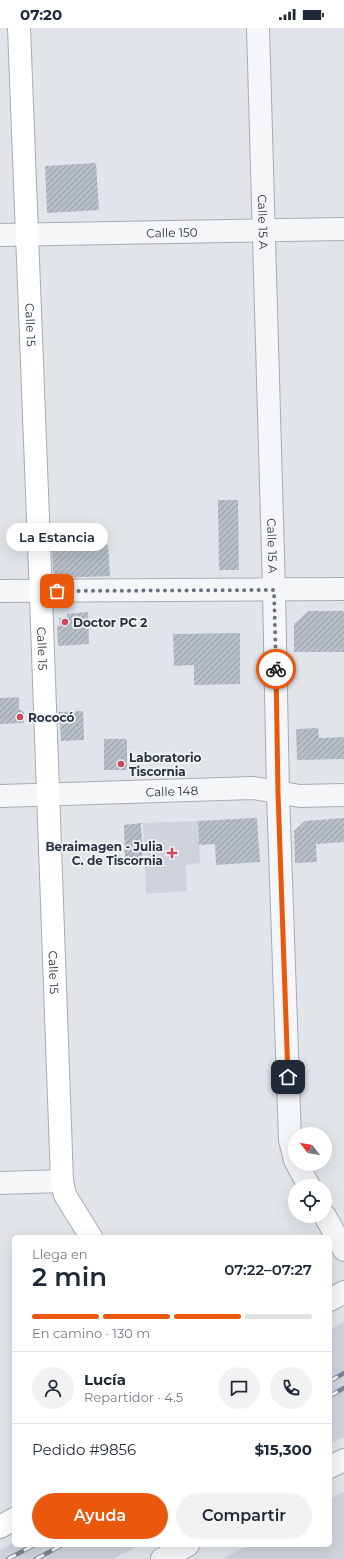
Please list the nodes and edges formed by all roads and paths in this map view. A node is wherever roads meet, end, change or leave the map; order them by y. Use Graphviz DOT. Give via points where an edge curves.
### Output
graph roads {
  1 [pos="19,28"];
  2 [pos="258,28"];
  3 [pos="262,229"];
  4 [pos="344,229"];
  5 [pos="0,235"];
  6 [pos="28,235"];
  7 [pos="344,589"];
  8 [pos="274,590"];
  9 [pos="0,591"];
  10 [pos="42,591"];
  11 [pos="278,793"];
  12 [pos="47,795"];
  13 [pos="344,795"];
  14 [pos="0,796"];
  15 [pos="290,1127"];
  16 [pos="62,1181"];
  17 [pos="0,1183"];
  18 [pos="329,1223"];
  19 [pos="90,1235"];
  20 [pos="344,1250"];
  21 [pos="344,1292"];
  22 [pos="332,1299"];
  23 [pos="344,1460"];
  24 [pos="332,1466"];
  25 [pos="12,1520"];
  26 [pos="0,1527"];
  27 [pos="184,1547"];
  28 [pos="162,1559"];
  1 -- 6 [label="main road, Calle 15"];
  2 -- 3 [label="street, Calle 15 A"];
  3 -- 4 [label="street, Calle 150"];
  3 -- 6 [label="street, Calle 150"];
  3 -- 8 [label="street, Calle 15 A"];
  5 -- 6 [label="street, Calle 150"];
  6 -- 10 [label="main road, Calle 15"];
  7 -- 8 [label="street"];
  8 -- 10 [label="street"];
  8 -- 11 [label="street, Calle 15 A"];
  9 -- 10 [label="street"];
  10 -- 12 [label="main road, Calle 15"];
  11 -- 12 [label="street, Calle 148" via="254,788"];
  11 -- 13 [label="street, Calle 148" via="300,796"];
  11 -- 15 [label="street, Calle 15 A"];
  12 -- 14 [label="street, Calle 148"];
  12 -- 16 [label="main road, Calle 15"];
  16 -- 17 [label="street"];
  16 -- 19 [label="main road, Calle 15" via="66,1195"];
  18 -- 20 [label="street"];
  21 -- 22 [label="street"];
  23 -- 24 [label="street"];
  25 -- 26 [label="main road"];
  27 -- 28 [label="street"];
}
